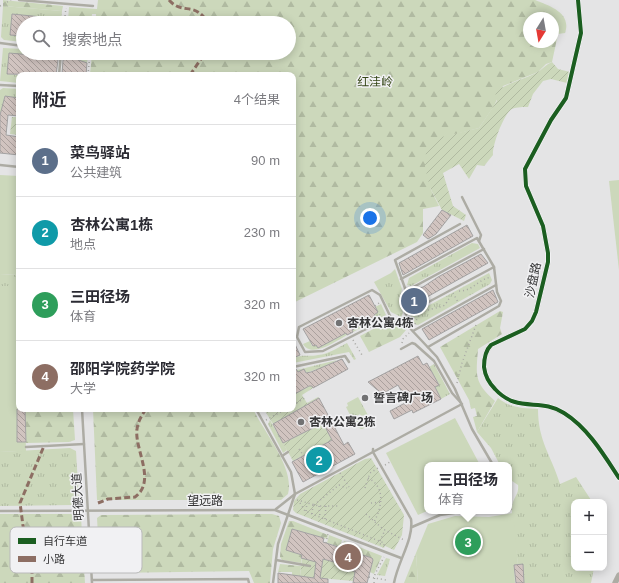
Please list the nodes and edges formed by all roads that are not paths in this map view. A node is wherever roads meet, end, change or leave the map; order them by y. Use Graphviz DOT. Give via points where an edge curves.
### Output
graph roads {
  1 [pos="19,0"];
  2 [pos="578,0"];
  3 [pos="93,6"];
  4 [pos="0,44"];
  5 [pos="16,45"];
  6 [pos="60,60"];
  7 [pos="59,72"];
  8 [pos="0,84"];
  9 [pos="16,86"];
  10 [pos="0,165"];
  11 [pos="16,167"];
  12 [pos="462,197"];
  13 [pos="460,224"];
  14 [pos="479,241"];
  15 [pos="484,249"];
  16 [pos="494,267"];
  17 [pos="401,279"];
  18 [pos="496,285"];
  19 [pos="406,291"];
  20 [pos="406,314"];
  21 [pos="392,320"];
  22 [pos="406,324"];
  23 [pos="413,331"];
  24 [pos="428,347"];
  25 [pos="401,349"];
  26 [pos="349,362"];
  27 [pos="296,367"];
  28 [pos="462,404"];
  29 [pos="82,412"];
  30 [pos="258,412"];
  31 [pos="84,444"];
  32 [pos="26,447"];
  33 [pos="373,450"];
  34 [pos="288,452"];
  35 [pos="282,456"];
  36 [pos="491,462"];
  37 [pos="619,478"];
  38 [pos="295,494"];
  39 [pos="275,510"];
  40 [pos="0,511"];
  41 [pos="88,511"];
  42 [pos="447,514"];
  43 [pos="288,515"];
  44 [pos="89,527"];
  45 [pos="412,527"];
  46 [pos="401,558"];
  47 [pos="276,560"];
  48 [pos="310,566"];
  49 [pos="619,575"];
  50 [pos="92,582"];
  51 [pos="249,583"];
  52 [pos="273,583"];
  53 [pos="394,583"];
  54 [pos="615,583"];
  1 -- 3 [label="lane"];
  2 -- 37 [label="street, 沙盘路" via="581,33 566,98 525,169 526,186 542,226 548,253 536,312 525,329 491,345 487,349 484,363 492,386 507,399 515,403 551,406 576,421 600,449"];
  4 -- 5 [label="lane"];
  6 -- 7 [label="lane"];
  8 -- 9 [label="lane"];
  10 -- 11 [label="lane"];
  12 -- 14 [label="lane" via="481,235"];
  13 -- 17 [label="lane" via="397,258 395,262"];
  14 -- 15 [label="lane"];
  14 -- 17 [label="lane" via="477,238"];
  15 -- 16 [label="lane"];
  15 -- 19 [label="lane"];
  16 -- 18 [label="lane"];
  16 -- 20 [label="lane"];
  17 -- 19 [label="lane"];
  18 -- 23 [label="lane"];
  18 -- 24 [label="lane" via="501,304"];
  19 -- 20 [label="lane" via="402,302"];
  20 -- 22 [label="lane"];
  21 -- 21 [label="lane" via="380,322 316,353 306,352 297,337 299,327 372,290 380,295"];
  21 -- 22 [label="lane"];
  22 -- 23 [label="lane"];
  23 -- 24 [label="lane"];
  24 -- 28 [label="lane" via="437,357"];
  25 -- 28 [label="lane" via="415,344 434,361 452,393"];
  26 -- 27 [label="lane" via="345,356"];
  28 -- 33 [label="lane"];
  28 -- 36 [label="lane" via="472,429"];
  29 -- 31 [label="lane, 明德大道"];
  30 -- 35 [label="lane"];
  31 -- 32 [label="lane"];
  31 -- 41 [label="lane, 明德大道"];
  33 -- 38 [label="lane"];
  33 -- 45 [label="lane" via="411,519"];
  34 -- 35 [label="lane"];
  35 -- 38 [label="lane" via="291,472"];
  38 -- 39 [label="lane"];
  38 -- 43 [label="lane"];
  39 -- 41 [label="lane, 望远路"];
  39 -- 43 [label="lane, 望远路"];
  40 -- 41 [label="lane, 望远路"];
  41 -- 44 [label="lane, 明德大道"];
  42 -- 45 [label="lane"];
  43 -- 46 [label="lane, 望远路"];
  43 -- 47 [label="lane" via="278,544"];
  45 -- 46 [label="lane" via="411,537"];
  46 -- 53 [label="lane"];
  47 -- 48 [label="lane"];
  47 -- 52 [label="lane"];
  49 -- 54 [label="street"];
  50 -- 51 [label="lane" via="248,579"];
}
